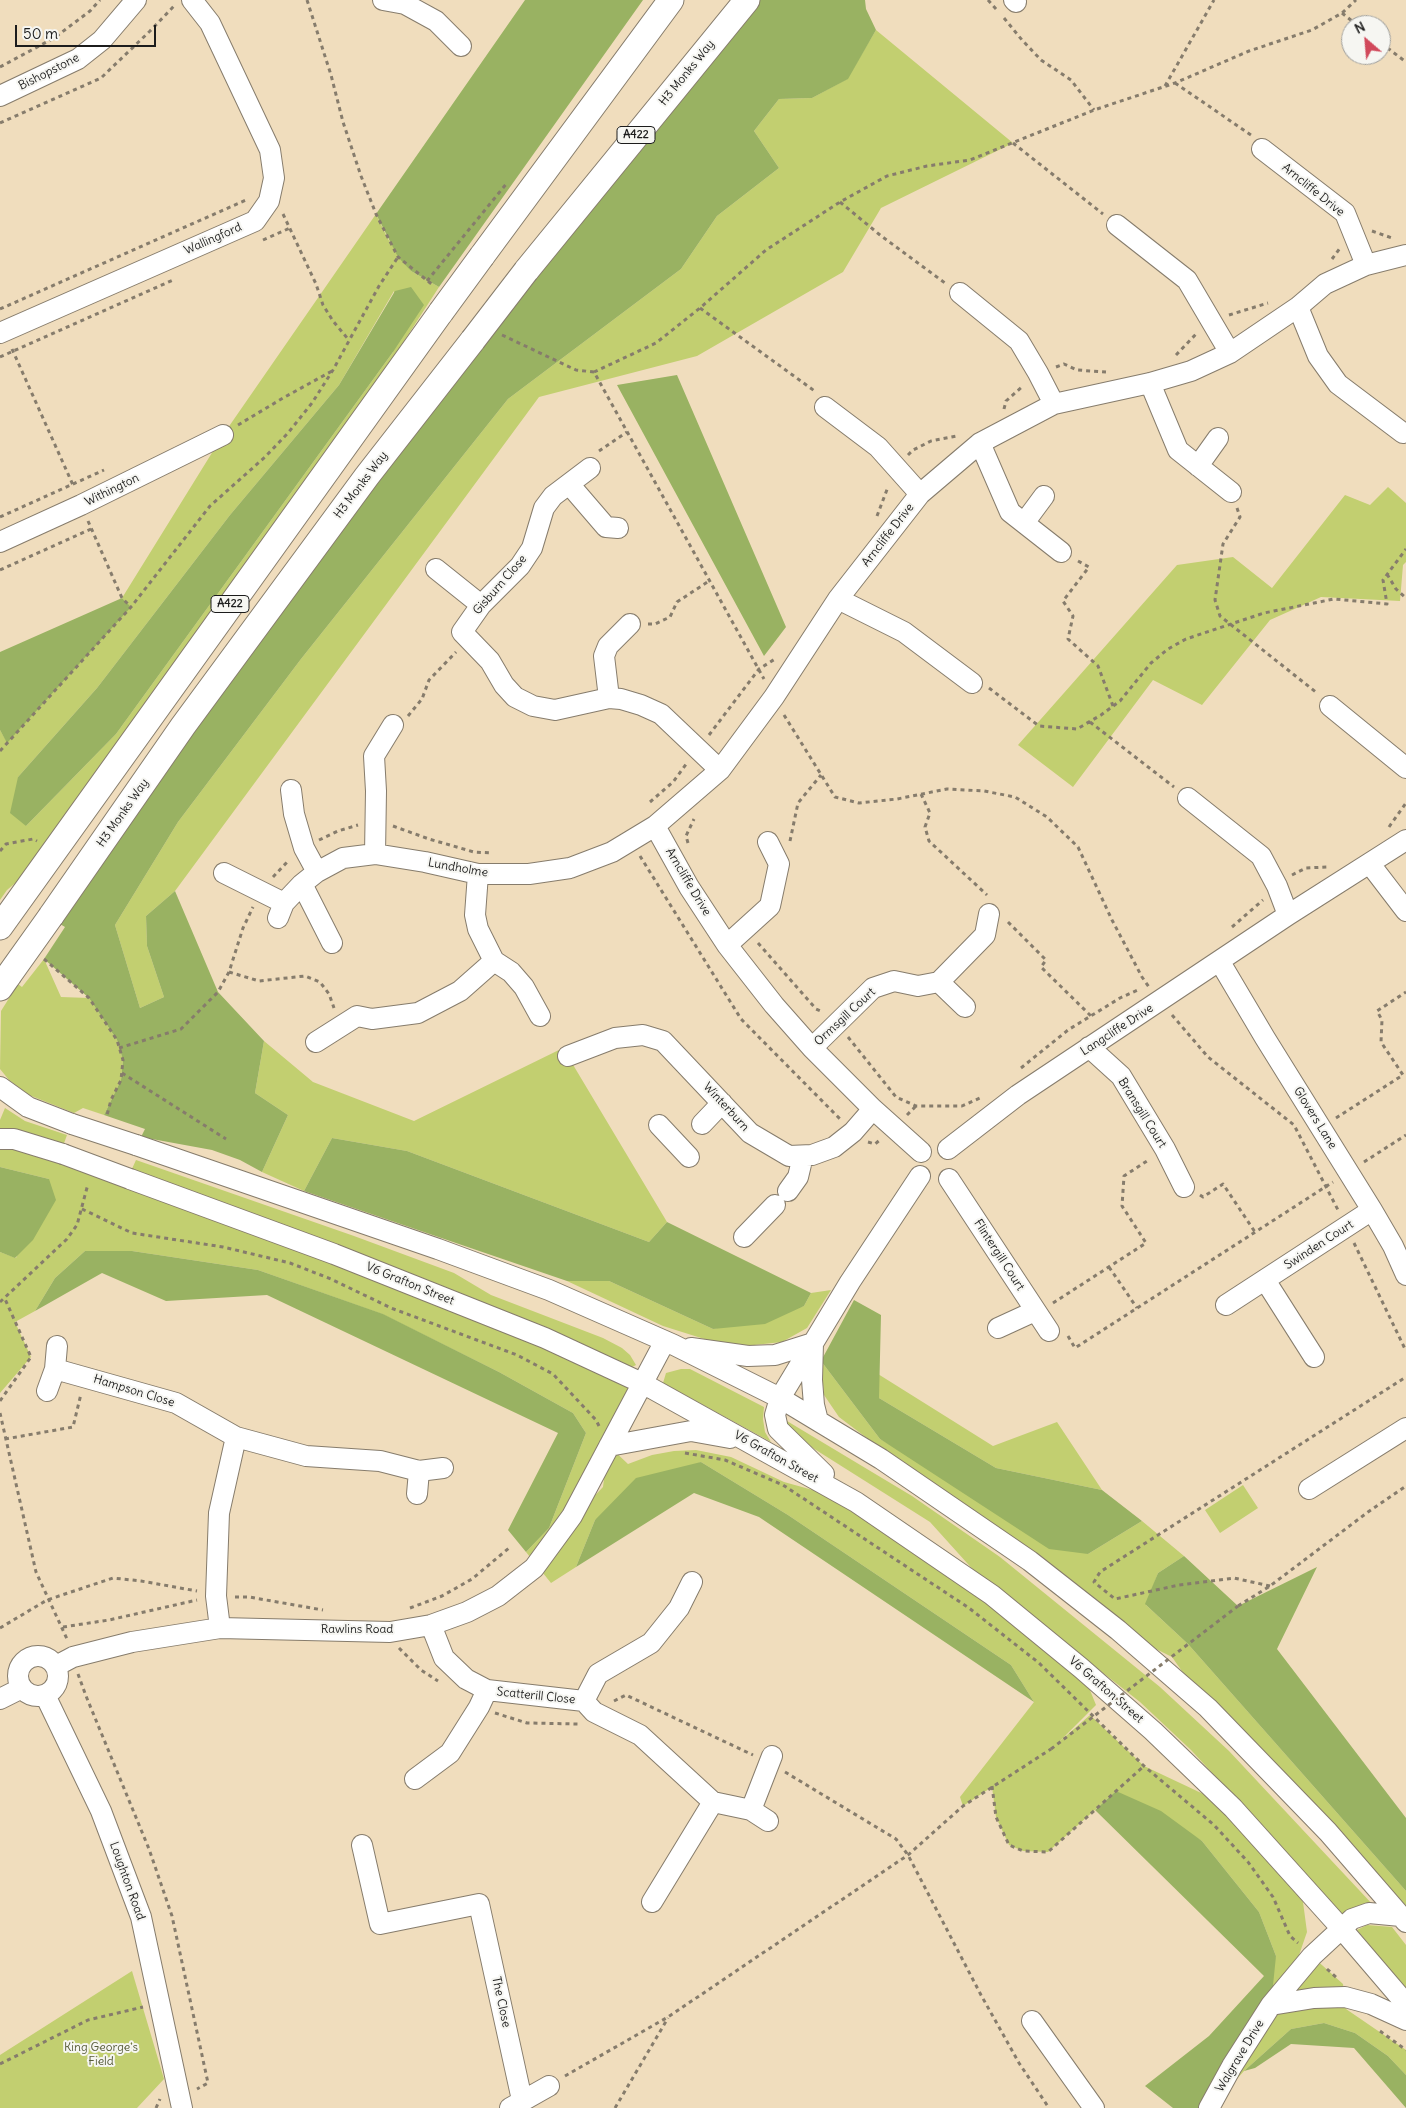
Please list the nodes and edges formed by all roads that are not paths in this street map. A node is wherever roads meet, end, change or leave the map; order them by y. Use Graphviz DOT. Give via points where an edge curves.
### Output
graph roads {
  1 [pos="136,0"];
  2 [pos="192,0"];
  3 [pos="383,0"];
  4 [pos="671,0"];
  5 [pos="746,0"];
  6 [pos="406,2"];
  7 [pos="461,46"];
  8 [pos="0,96"];
  9 [pos="1262,149"];
  10 [pos="1117,225"];
  11 [pos="1406,255"];
  12 [pos="1366,265"];
  13 [pos="960,293"];
  14 [pos="1298,307"];
  15 [pos="2,332"];
  16 [pos="1230,353"];
  17 [pos="1150,383"];
  18 [pos="1054,404"];
  19 [pos="825,406"];
  20 [pos="1402,432"];
  21 [pos="223,435"];
  22 [pos="1218,438"];
  23 [pos="980,443"];
  24 [pos="1198,466"];
  25 [pos="590,468"];
  26 [pos="569,484"];
  27 [pos="1231,492"];
  28 [pos="920,494"];
  29 [pos="1044,496"];
  30 [pos="1024,523"];
  31 [pos="618,528"];
  32 [pos="0,542"];
  33 [pos="1061,552"];
  34 [pos="436,568"];
  35 [pos="838,599"];
  36 [pos="481,605"];
  37 [pos="630,624"];
  38 [pos="972,683"];
  39 [pos="609,698"];
  40 [pos="1330,706"];
  41 [pos="393,725"];
  42 [pos="1406,768"];
  43 [pos="720,770"];
  44 [pos="291,790"];
  45 [pos="1188,798"];
  46 [pos="655,826"];
  47 [pos="1406,840"];
  48 [pos="768,842"];
  49 [pos="375,854"];
  50 [pos="1370,864"];
  51 [pos="224,873"];
  52 [pos="478,874"];
  53 [pos="309,878"];
  54 [pos="990,906"];
  55 [pos="1406,911"];
  56 [pos="1288,915"];
  57 [pos="0,927"];
  58 [pos="332,943"];
  59 [pos="727,945"];
  60 [pos="494,961"];
  61 [pos="1220,962"];
  62 [pos="4,982"];
  63 [pos="939,982"];
  64 [pos="965,1007"];
  65 [pos="540,1016"];
  66 [pos="316,1042"];
  67 [pos="1090,1047"];
  68 [pos="812,1048"];
  69 [pos="568,1056"];
  70 [pos="0,1087"];
  71 [pos="722,1103"];
  72 [pos="874,1110"];
  73 [pos="659,1125"];
  74 [pos="0,1138"];
  75 [pos="948,1148"];
  76 [pos="921,1152"];
  77 [pos="803,1156"];
  78 [pos="920,1176"];
  79 [pos="950,1179"];
  80 [pos="1184,1187"];
  81 [pos="1372,1210"];
  82 [pos="744,1237"];
  83 [pos="1406,1275"];
  84 [pos="1266,1280"];
  85 [pos="1226,1305"];
  86 [pos="1036,1312"];
  87 [pos="998,1328"];
  88 [pos="1057,1332"];
  89 [pos="669,1343"];
  90 [pos="813,1343"];
  91 [pos="57,1346"];
  92 [pos="1314,1357"];
  93 [pos="55,1369"];
  94 [pos="642,1383"];
  95 [pos="47,1391"];
  96 [pos="780,1398"];
  97 [pos="818,1421"];
  98 [pos="1406,1428"];
  99 [pos="236,1437"];
  100 [pos="746,1440"];
  101 [pos="608,1446"];
  102 [pos="442,1468"];
  103 [pos="418,1471"];
  104 [pos="1309,1489"];
  105 [pos="417,1494"];
  106 [pos="856,1502"];
  107 [pos="692,1582"];
  108 [pos="431,1625"];
  109 [pos="220,1628"];
  110 [pos="56,1666"];
  111 [pos="22,1688"];
  112 [pos="45,1695"];
  113 [pos="0,1699"];
  114 [pos="483,1699"];
  115 [pos="589,1706"];
  116 [pos="771,1759"];
  117 [pos="415,1779"];
  118 [pos="713,1802"];
  119 [pos="751,1810"];
  120 [pos="768,1821"];
  121 [pos="362,1844"];
  122 [pos="652,1902"];
  123 [pos="1403,1919"];
  124 [pos="1341,1928"];
  125 [pos="1271,2004"];
  126 [pos="1406,2004"];
  127 [pos="1406,2020"];
  128 [pos="1032,2022"];
  129 [pos="549,2086"];
  130 [pos="516,2104"];
  131 [pos="182,2108"];
  132 [pos="1094,2108"];
  133 [pos="1209,2108"];
  1 -- 8 [label="street, Bishopstone" via="102,40 78,59"];
  2 -- 15 [label="street, Wallingford" via="210,23 270,150 274,178 270,201 255,221"];
  3 -- 6 [label="street"];
  4 -- 57 [label="main road, A422, bridge" via="482,256 441,302"];
  5 -- 62 [label="main road, H3 Monks Way / A422, bridge" via="526,271 367,476 189,719"];
  6 -- 7 [label="street" via="436,21"];
  9 -- 12 [label="street, Arncliffe Drive" via="1344,213"];
  10 -- 16 [label="street" via="1188,280"];
  11 -- 12 [label="street, Arncliffe Drive"];
  12 -- 14 [label="street, Arncliffe Drive" via="1325,284"];
  13 -- 18 [label="street" via="1019,341"];
  14 -- 16 [label="street, Arncliffe Drive"];
  14 -- 20 [label="street" via="1318,356 1338,384"];
  16 -- 17 [label="street, Arncliffe Drive" via="1191,371"];
  17 -- 18 [label="street, Arncliffe Drive"];
  17 -- 24 [label="street" via="1178,450"];
  18 -- 23 [label="street, Arncliffe Drive"];
  19 -- 28 [label="street, Arncliffe Drive" via="878,447"];
  21 -- 32 [label="street, Withington"];
  22 -- 24 [label="street"];
  23 -- 28 [label="street, Arncliffe Drive"];
  23 -- 30 [label="street" via="1010,512"];
  24 -- 27 [label="street"];
  25 -- 26 [label="street, Gisburn Close"];
  26 -- 31 [label="street" via="606,527"];
  26 -- 36 [label="street, Gisburn Close" via="544,508 532,548 520,566"];
  28 -- 35 [label="street, Arncliffe Drive"];
  29 -- 30 [label="street"];
  30 -- 33 [label="street"];
  34 -- 36 [label="street"];
  35 -- 38 [label="street" via="904,632"];
  35 -- 43 [label="street, Arncliffe Drive" via="774,697"];
  36 -- 39 [label="street, Gisburn Close" via="462,632 490,661 515,697 533,706 555,710"];
  37 -- 39 [label="street" via="608,646 604,656"];
  39 -- 43 [label="street" via="634,703 661,714"];
  40 -- 42 [label="street"];
  41 -- 49 [label="street" via="374,756"];
  43 -- 46 [label="street, Arncliffe Drive"];
  44 -- 53 [label="street"];
  45 -- 56 [label="street" via="1262,856"];
  46 -- 52 [label="street, Lundholme" via="612,852 570,868 529,874"];
  46 -- 59 [label="street, Arncliffe Drive"];
  47 -- 50 [label="street, Langcliffe Drive"];
  48 -- 59 [label="street" via="779,864 770,906"];
  49 -- 52 [label="street, Lundholme"];
  49 -- 53 [label="street, Lundholme" via="343,858"];
  50 -- 55 [label="street"];
  50 -- 56 [label="street, Langcliffe Drive"];
  51 -- 53 [label="street, Lundholme" via="281,911"];
  52 -- 60 [label="street" via="475,914 478,929"];
  53 -- 58 [label="street"];
  54 -- 63 [label="street" via="985,936"];
  56 -- 61 [label="street, Langcliffe Drive"];
  59 -- 68 [label="street, Arncliffe Drive"];
  60 -- 65 [label="street" via="511,972 524,987"];
  60 -- 66 [label="street" via="460,991 418,1013 372,1019 357,1016"];
  61 -- 67 [label="street, Langcliffe Drive"];
  61 -- 81 [label="street, Glovers Lane"];
  63 -- 64 [label="street"];
  63 -- 68 [label="street, Ormsgill Court" via="918,986 894,981 873,988"];
  67 -- 75 [label="street, Langcliffe Drive" via="1018,1095"];
  67 -- 80 [label="street, Bransgill Court" via="1121,1076"];
  68 -- 72 [label="street, Arncliffe Drive"];
  69 -- 71 [label="street, Winterburn" via="615,1038 643,1035 663,1040"];
  70 -- 89 [label="street, bridge" via="28,1107 72,1124 530,1283"];
  71 -- 73 [label="street" via="698,1128 684,1152"];
  71 -- 77 [label="street, Winterburn" via="750,1133 789,1156"];
  72 -- 76 [label="street, Arncliffe Drive"];
  72 -- 77 [label="street, Winterburn" via="834,1146"];
  74 -- 94 [label="street, V6 Grafton Street, bridge" via="63,1154 334,1254 527,1331"];
  75 -- 76 [label="street" via="937,1144"];
  75 -- 79 [label="street" via="956,1165"];
  76 -- 78 [label="street" via="916,1164"];
  77 -- 82 [label="street" via="798,1176 782,1198"];
  78 -- 79 [label="street" via="936,1184"];
  78 -- 90 [label="street"];
  79 -- 86 [label="street, Flintergill Court"];
  81 -- 83 [label="street, Glovers Lane"];
  81 -- 84 [label="street, Swinden Court"];
  84 -- 85 [label="street, Swinden Court"];
  84 -- 92 [label="street"];
  86 -- 87 [label="street"];
  86 -- 88 [label="street, Flintergill Court"];
  89 -- 90 [label="street" via="748,1356 775,1355"];
  89 -- 94 [label="street, Rawlins Road"];
  89 -- 96 [label="street"];
  90 -- 96 [label="street"];
  90 -- 97 [label="street" via="812,1380"];
  91 -- 93 [label="street"];
  93 -- 95 [label="street"];
  93 -- 99 [label="street, Hampson Close" via="176,1403"];
  94 -- 100 [label="street, V6 Grafton Street"];
  94 -- 101 [label="street, Rawlins Road"];
  96 -- 97 [label="street"];
  96 -- 106 [label="street" via="774,1415 778,1429"];
  97 -- 123 [label="street" via="881,1459 1030,1561 1118,1630 1208,1708 1328,1832"];
  98 -- 104 [label="street"];
  99 -- 103 [label="street, Hampson Close" via="306,1456 380,1462"];
  99 -- 109 [label="street" via="218,1513 216,1596"];
  100 -- 101 [label="street" via="691,1431"];
  100 -- 106 [label="street, V6 Grafton Street"];
  101 -- 108 [label="street, Rawlins Road" via="572,1516 534,1568 498,1596"];
  102 -- 103 [label="street, Hampson Close"];
  103 -- 105 [label="street"];
  106 -- 124 [label="street, V6 Grafton Street" via="992,1595 1153,1731 1233,1808"];
  107 -- 115 [label="street, Scatterill Close" via="679,1608 651,1643 598,1674"];
  108 -- 109 [label="street, Rawlins Road" via="390,1632"];
  108 -- 114 [label="street, Scatterill Close" via="444,1658"];
  109 -- 110 [label="street, Rawlins Road" via="132,1642 73,1658"];
  110 -- 111 [label="street" via="47,1657 27,1658 18,1675"];
  110 -- 112 [label="street" via="56,1686"];
  111 -- 112 [label="street" via="32,1695"];
  111 -- 113 [label="street"];
  112 -- 131 [label="street, Loughton Road" via="100,1811 141,1917"];
  114 -- 115 [label="street, Scatterill Close"];
  114 -- 117 [label="street" via="450,1752"];
  115 -- 118 [label="street, Scatterill Close" via="640,1735"];
  116 -- 119 [label="street"];
  118 -- 119 [label="street"];
  118 -- 122 [label="street"];
  119 -- 120 [label="street"];
  121 -- 130 [label="street, The Close" via="380,1924 479,1904"];
  123 -- 124 [label="street, Walgrave Drive" via="1369,1913 1352,1919"];
  124 -- 125 [label="street, Walgrave Drive"];
  124 -- 126 [label="street, V6 Grafton Street"];
  125 -- 127 [label="street" via="1345,1996"];
  125 -- 133 [label="street, Walgrave Drive"];
  128 -- 132 [label="street"];
  129 -- 130 [label="street"];
}
